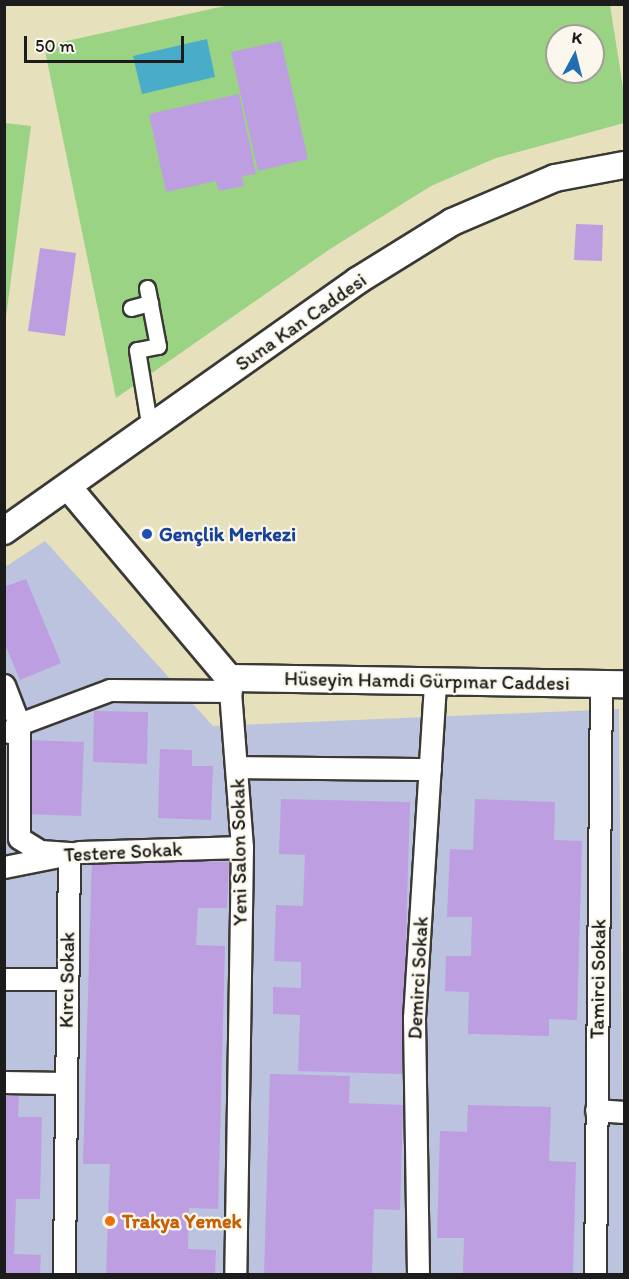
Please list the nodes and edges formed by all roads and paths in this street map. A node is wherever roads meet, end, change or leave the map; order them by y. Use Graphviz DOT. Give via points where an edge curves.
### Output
graph roads {
  1 [pos="624,165"];
  2 [pos="131,308"];
  3 [pos="150,429"];
  4 [pos="69,488"];
  5 [pos="4,531"];
  6 [pos="435,681"];
  7 [pos="230,684"];
  8 [pos="613,684"];
  9 [pos="4,685"];
  10 [pos="12,730"];
  11 [pos="237,767"];
  12 [pos="430,769"];
  13 [pos="242,847"];
  14 [pos="69,853"];
  15 [pos="4,867"];
  16 [pos="4,979"];
  17 [pos="67,979"];
  18 [pos="4,1082"];
  19 [pos="65,1083"];
  20 [pos="596,1110"];
  21 [pos="624,1112"];
  22 [pos="64,1275"];
  23 [pos="235,1275"];
  24 [pos="418,1275"];
  25 [pos="595,1275"];
  1 -- 3 [label="street, Suna Kan Caddesi" via="555,178 452,222 357,281"];
  2 -- 3 [label="street" via="148,295 159,318 158,346 137,350"];
  3 -- 4 [label="street, Suna Kan Caddesi"];
  4 -- 5 [label="street, Suna Kan Caddesi"];
  4 -- 7 [label="street"];
  6 -- 7 [label="street, Hüseyin Hamdi Gürpınar Caddesi"];
  6 -- 8 [label="street, Hüseyin Hamdi Gürpınar Caddesi"];
  6 -- 12 [label="street, Demirci Sokak"];
  7 -- 10 [label="street" via="110,690"];
  7 -- 11 [label="street, Yeni Salon Sokak"];
  8 -- 20 [label="street, Tamirci Sokak"];
  9 -- 10 [label="street"];
  10 -- 14 [label="street" via="19,838 40,851"];
  11 -- 12 [label="street"];
  11 -- 13 [label="street, Yeni Salon Sokak"];
  12 -- 24 [label="street, Demirci Sokak" via="414,1018"];
  13 -- 14 [label="street, Testere Sokak"];
  13 -- 23 [label="street, Yeni Salon Sokak"];
  14 -- 15 [label="street, Testere Sokak"];
  14 -- 17 [label="street, Kırcı Sokak"];
  16 -- 17 [label="street"];
  17 -- 19 [label="street, Kırcı Sokak"];
  18 -- 19 [label="street"];
  19 -- 22 [label="street, Kırcı Sokak"];
  20 -- 21 [label="street"];
  20 -- 25 [label="street, Tamirci Sokak"];
}
